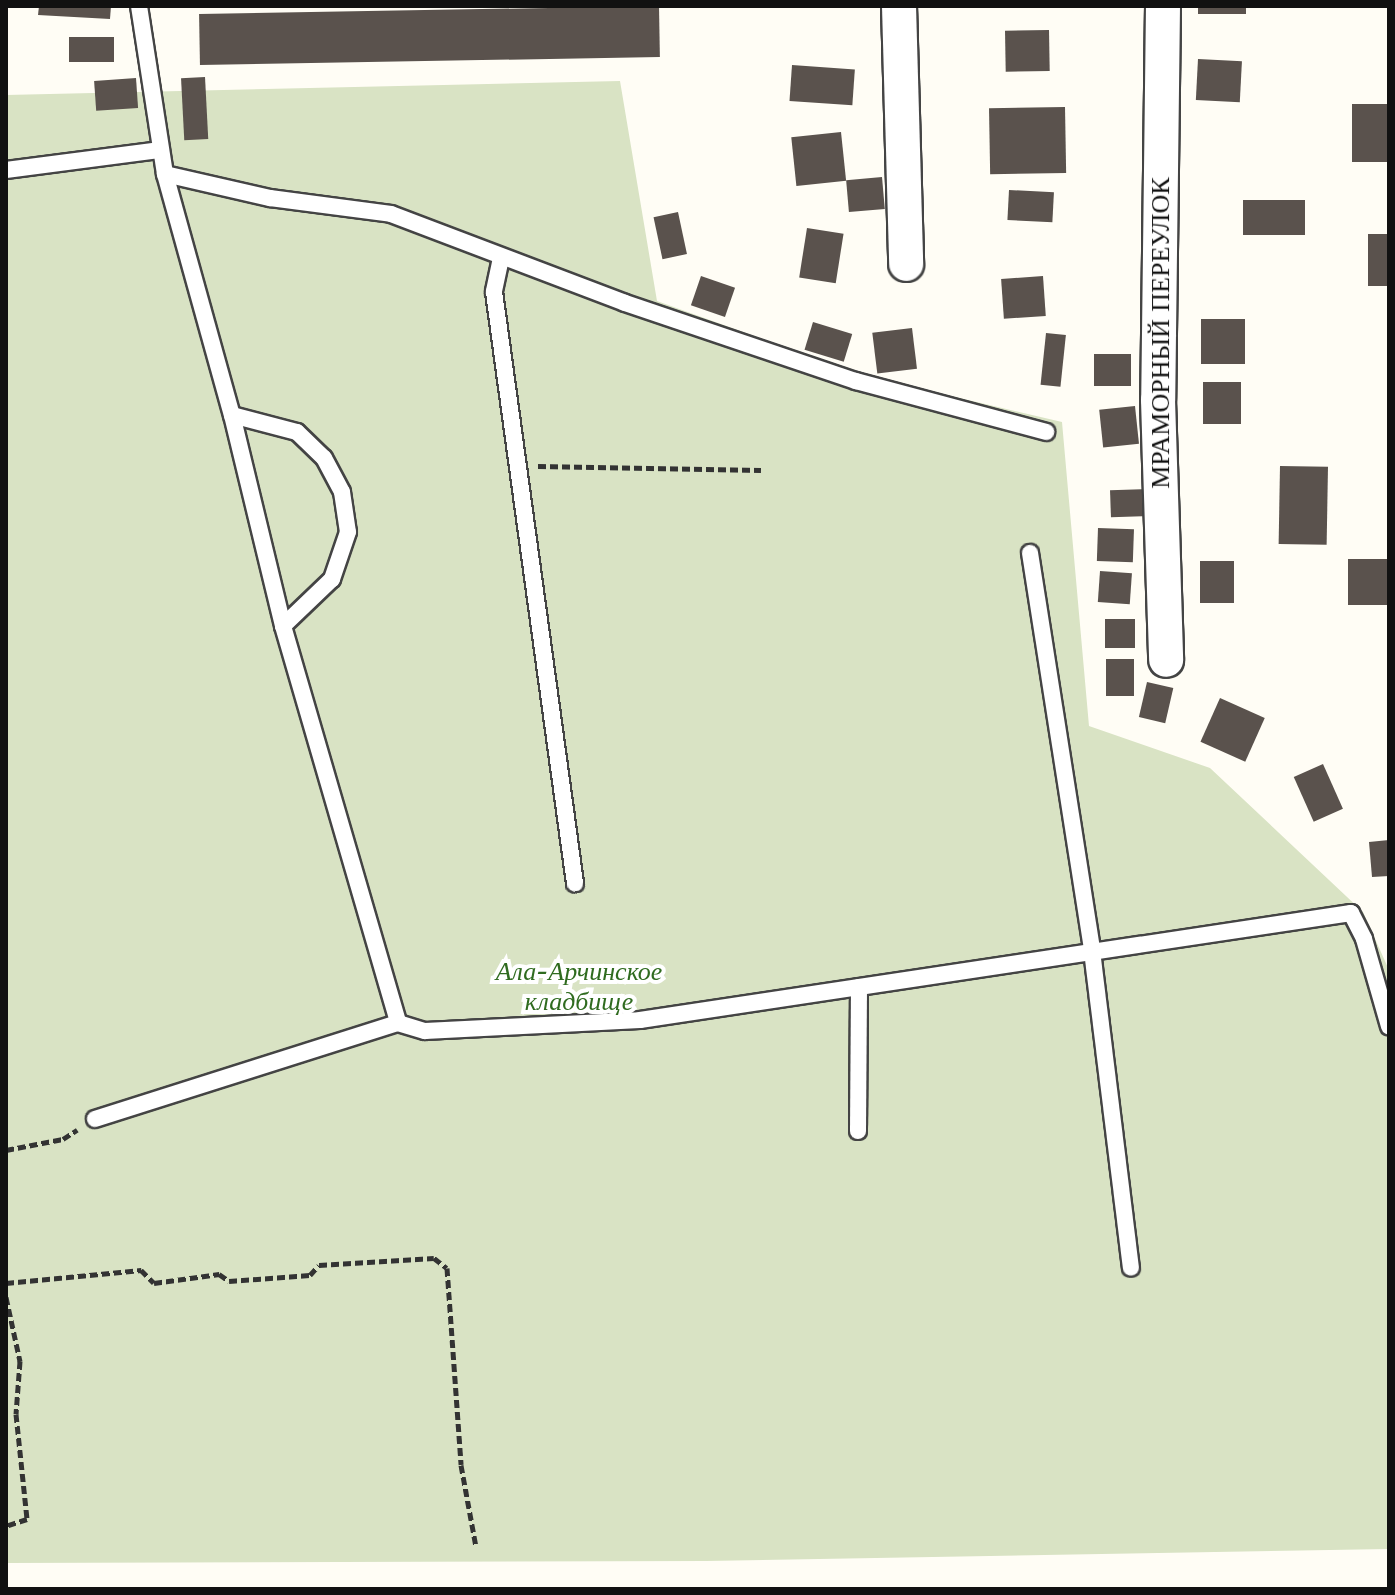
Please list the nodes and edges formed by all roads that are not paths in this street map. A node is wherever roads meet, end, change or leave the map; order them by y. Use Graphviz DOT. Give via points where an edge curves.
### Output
graph roads {
  1 [pos="139,6"];
  2 [pos="899,6"];
  3 [pos="1163,6"];
  4 [pos="161,150"];
  5 [pos="6,170"];
  6 [pos="165,174"];
  7 [pos="501,258"];
  8 [pos="906,264"];
  9 [pos="232,415"];
  10 [pos="1046,432"];
  11 [pos="1030,553"];
  12 [pos="283,626"];
  13 [pos="1166,660"];
  14 [pos="575,883"];
  15 [pos="1092,951"];
  16 [pos="859,987"];
  17 [pos="398,1023"];
  18 [pos="1389,1026"];
  19 [pos="95,1119"];
  20 [pos="858,1131"];
  21 [pos="1131,1268"];
  1 -- 4 [label="lane"];
  2 -- 8 [label="street"];
  3 -- 13 [label="street, МРАМОРНЫЙ ПЕРЕУЛОК" via="1158,400"];
  4 -- 5 [label="lane"];
  4 -- 6 [label="lane"];
  6 -- 7 [label="lane" via="270,198 391,214"];
  6 -- 9 [label="lane"];
  7 -- 10 [label="lane" via="856,381"];
  7 -- 14 [label="lane" via="494,292"];
  9 -- 12 [label="lane"];
  9 -- 12 [label="lane" via="297,432 324,458 342,492 348,532 332,579"];
  11 -- 15 [label="lane"];
  12 -- 17 [label="lane"];
  15 -- 16 [label="lane"];
  15 -- 18 [label="lane" via="1351,913 1364,939"];
  15 -- 21 [label="lane"];
  16 -- 17 [label="lane" via="640,1020 425,1031"];
  16 -- 20 [label="lane"];
  17 -- 19 [label="lane"];
}
